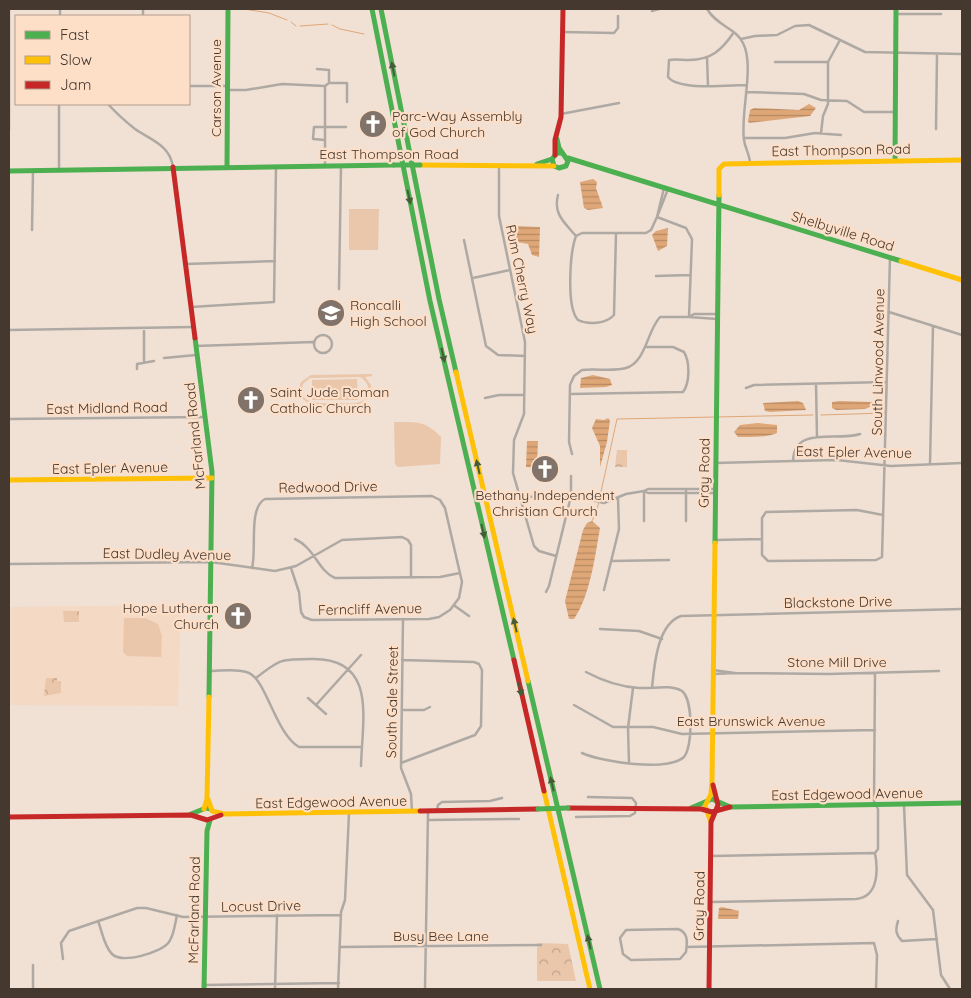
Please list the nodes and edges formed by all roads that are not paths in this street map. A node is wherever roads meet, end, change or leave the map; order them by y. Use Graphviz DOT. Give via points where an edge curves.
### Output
graph roads {
  1 [pos="9,9"];
  2 [pos="228,9"];
  3 [pos="372,9"];
  4 [pos="381,9"];
  5 [pos="563,9"];
  6 [pos="660,9"];
  7 [pos="707,9"];
  8 [pos="652,11"];
  9 [pos="896,11"];
  10 [pos="941,14"];
  11 [pos="618,16"];
  12 [pos="9,29"];
  13 [pos="562,32"];
  14 [pos="734,32"];
  15 [pos="742,40"];
  16 [pos="840,40"];
  17 [pos="896,53"];
  18 [pos="937,54"];
  19 [pos="962,54"];
  20 [pos="707,57"];
  21 [pos="775,62"];
  22 [pos="828,62"];
  23 [pos="317,69"];
  24 [pos="9,70"];
  25 [pos="329,83"];
  26 [pos="746,85"];
  27 [pos="190,86"];
  28 [pos="326,86"];
  29 [pos="708,86"];
  30 [pos="227,88"];
  31 [pos="746,92"];
  32 [pos="828,100"];
  33 [pos="347,102"];
  34 [pos="619,103"];
  35 [pos="59,105"];
  36 [pos="109,105"];
  37 [pos="895,112"];
  38 [pos="562,114"];
  39 [pos="325,126"];
  40 [pos="346,127"];
  41 [pos="936,129"];
  42 [pos="9,130"];
  43 [pos="821,133"];
  44 [pos="841,135"];
  45 [pos="557,137"];
  46 [pos="744,138"];
  47 [pos="325,140"];
  48 [pos="562,153"];
  49 [pos="554,157"];
  50 [pos="895,160"];
  51 [pos="962,160"];
  52 [pos="568,161"];
  53 [pos="750,162"];
  54 [pos="499,165"];
  55 [pos="526,165"];
  56 [pos="722,165"];
  57 [pos="227,166"];
  58 [pos="276,166"];
  59 [pos="325,166"];
  60 [pos="341,166"];
  61 [pos="554,166"];
  62 [pos="173,167"];
  63 [pos="33,170"];
  64 [pos="59,170"];
  65 [pos="9,171"];
  66 [pos="666,187"];
  67 [pos="558,195"];
  68 [pos="718,203"];
  69 [pos="657,217"];
  70 [pos="32,230"];
  71 [pos="616,233"];
  72 [pos="576,236"];
  73 [pos="464,240"];
  74 [pos="890,257"];
  75 [pos="275,261"];
  76 [pos="184,264"];
  77 [pos="510,270"];
  78 [pos="690,275"];
  79 [pos="656,276"];
  80 [pos="473,278"];
  81 [pos="962,280"];
  82 [pos="339,289"];
  83 [pos="190,307"];
  84 [pos="889,312"];
  85 [pos="689,317"];
  86 [pos="718,317"];
  87 [pos="933,326"];
  88 [pos="144,328"];
  89 [pos="193,328"];
  90 [pos="9,330"];
  91 [pos="962,335"];
  92 [pos="313,342"];
  93 [pos="195,346"];
  94 [pos="644,347"];
  95 [pos="196,355"];
  96 [pos="525,356"];
  97 [pos="164,358"];
  98 [pos="144,361"];
  99 [pos="154,361"];
  100 [pos="137,369"];
  101 [pos="888,382"];
  102 [pos="816,384"];
  103 [pos="746,388"];
  104 [pos="570,394"];
  105 [pos="524,395"];
  106 [pos="485,398"];
  107 [pos="205,417"];
  108 [pos="9,419"];
  109 [pos="860,434"];
  110 [pos="817,437"];
  111 [pos="572,454"];
  112 [pos="793,461"];
  113 [pos="715,463"];
  114 [pos="962,463"];
  115 [pos="930,464"];
  116 [pos="886,465"];
  117 [pos="571,476"];
  118 [pos="212,478"];
  119 [pos="9,480"];
  120 [pos="686,489"];
  121 [pos="644,491"];
  122 [pos="715,491"];
  123 [pos="686,493"];
  124 [pos="571,496"];
  125 [pos="520,498"];
  126 [pos="618,498"];
  127 [pos="883,515"];
  128 [pos="686,520"];
  129 [pos="644,521"];
  130 [pos="295,538"];
  131 [pos="762,539"];
  132 [pos="715,540"];
  133 [pos="314,555"];
  134 [pos="556,556"];
  135 [pos="668,560"];
  136 [pos="612,561"];
  137 [pos="211,562"];
  138 [pos="9,564"];
  139 [pos="252,568"];
  140 [pos="291,568"];
  141 [pos="460,573"];
  142 [pos="411,578"];
  143 [pos="604,590"];
  144 [pos="546,592"];
  145 [pos="455,606"];
  146 [pos="962,609"];
  147 [pos="714,615"];
  148 [pos="469,616"];
  149 [pos="403,619"];
  150 [pos="600,628"];
  151 [pos="662,639"];
  152 [pos="362,655"];
  153 [pos="402,660"];
  154 [pos="349,669"];
  155 [pos="210,671"];
  156 [pos="939,671"];
  157 [pos="586,672"];
  158 [pos="713,672"];
  159 [pos="875,673"];
  160 [pos="256,678"];
  161 [pos="632,688"];
  162 [pos="652,688"];
  163 [pos="308,698"];
  164 [pos="316,705"];
  165 [pos="574,705"];
  166 [pos="430,707"];
  167 [pos="402,710"];
  168 [pos="326,714"];
  169 [pos="628,728"];
  170 [pos="875,730"];
  171 [pos="689,734"];
  172 [pos="712,734"];
  173 [pos="361,748"];
  174 [pos="582,752"];
  175 [pos="401,763"];
  176 [pos="629,764"];
  177 [pos="361,766"];
  178 [pos="712,782"];
  179 [pos="588,797"];
  180 [pos="502,798"];
  181 [pos="207,799"];
  182 [pos="707,800"];
  183 [pos="716,801"];
  184 [pos="962,803"];
  185 [pos="876,805"];
  186 [pos="904,805"];
  187 [pos="636,807"];
  188 [pos="732,808"];
  189 [pos="688,809"];
  190 [pos="203,810"];
  191 [pos="212,810"];
  192 [pos="708,810"];
  193 [pos="715,810"];
  194 [pos="412,812"];
  195 [pos="428,812"];
  196 [pos="437,812"];
  197 [pos="349,813"];
  198 [pos="224,814"];
  199 [pos="191,815"];
  200 [pos="9,816"];
  201 [pos="576,817"];
  202 [pos="203,818"];
  203 [pos="211,819"];
  204 [pos="519,819"];
  205 [pos="428,820"];
  206 [pos="711,822"];
  207 [pos="207,830"];
  208 [pos="875,852"];
  209 [pos="711,856"];
  210 [pos="710,902"];
  211 [pos="341,914"];
  212 [pos="177,916"];
  213 [pos="205,916"];
  214 [pos="277,916"];
  215 [pos="98,920"];
  216 [pos="898,921"];
  217 [pos="937,939"];
  218 [pos="541,945"];
  219 [pos="687,946"];
  220 [pos="340,947"];
  221 [pos="426,947"];
  222 [pos="710,948"];
  223 [pos="63,959"];
  224 [pos="33,964"];
  225 [pos="339,983"];
  226 [pos="275,984"];
  227 [pos="204,987"];
  228 [pos="33,989"];
  229 [pos="275,989"];
  230 [pos="338,989"];
  231 [pos="426,989"];
  232 [pos="590,989"];
  233 [pos="600,989"];
  234 [pos="709,989"];
  235 [pos="876,989"];
  236 [pos="950,989"];
  1 -- 12 [label="street"];
  2 -- 30 [label="main road, Carson Avenue"];
  3 -- 232 [label="main road, one-way" via="430,301"];
  233 -- 4 [label="main road, one-way" via="439,299"];
  5 -- 13 [label="main road"];
  6 -- 8 [label="street"];
  7 -- 14 [label="street" via="716,22"];
  9 -- 10 [label="street"];
  9 -- 17 [label="main road"];
  11 -- 13 [label="street" via="616,31"];
  12 -- 24 [label="street"];
  13 -- 38 [label="main road"];
  14 -- 15 [label="street"];
  14 -- 20 [label="street" via="721,49"];
  15 -- 16 [label="street" via="754,36 777,36 803,25 819,28"];
  15 -- 26 [label="street" via="746,50"];
  16 -- 17 [label="street" via="862,51"];
  16 -- 22 [label="street"];
  17 -- 18 [label="street"];
  17 -- 37 [label="main road"];
  18 -- 19 [label="street"];
  18 -- 41 [label="street"];
  20 -- 29 [label="street"];
  20 -- 29 [label="street" via="670,60 668,79"];
  21 -- 22 [label="street"];
  22 -- 32 [label="street"];
  23 -- 25 [label="street" via="329,70"];
  24 -- 42 [label="street"];
  25 -- 28 [label="street"];
  25 -- 33 [label="street" via="347,84"];
  26 -- 29 [label="street"];
  26 -- 31 [label="street"];
  27 -- 30 [label="street"];
  28 -- 30 [label="street" via="282,84 246,90"];
  28 -- 39 [label="street"];
  30 -- 57 [label="main road, Carson Avenue"];
  31 -- 32 [label="street" via="804,94"];
  31 -- 46 [label="street"];
  32 -- 37 [label="street" via="847,101 864,112"];
  32 -- 43 [label="street"];
  34 -- 38 [label="street"];
  35 -- 64 [label="street"];
  36 -- 62 [label="street, McFarland Road" via="133,127 165,148"];
  37 -- 50 [label="main road"];
  38 -- 45 [label="main road"];
  39 -- 40 [label="street"];
  39 -- 47 [label="street"];
  39 -- 47 [label="street" via="314,127 313,138"];
  43 -- 44 [label="street"];
  43 -- 46 [label="street" via="785,138"];
  45 -- 48 [label="main road"];
  45 -- 49 [label="main road"];
  46 -- 53 [label="street"];
  47 -- 59 [label="street"];
  48 -- 49 [label="main road, East Thompson Road"];
  48 -- 52 [label="main road"];
  49 -- 55 [label="main road, East Thompson Road"];
  49 -- 61 [label="main road"];
  50 -- 51 [label="main road, East Thompson Road"];
  50 -- 53 [label="main road, East Thompson Road"];
  52 -- 61 [label="main road, East Thompson Road" via="562,168"];
  52 -- 66 [label="main road" via="587,163"];
  53 -- 56 [label="main road, East Thompson Road"];
  54 -- 55 [label="main road, East Thompson Road"];
  54 -- 60 [label="main road, East Thompson Road, bridge"];
  54 -- 77 [label="street, Rum Cherry Way" via="499,213"];
  55 -- 61 [label="main road, East Thompson Road"];
  56 -- 68 [label="main road, Gray Road" via="718,172"];
  57 -- 58 [label="main road, East Thompson Road"];
  57 -- 62 [label="main road"];
  58 -- 59 [label="main road, East Thompson Road"];
  58 -- 75 [label="street"];
  59 -- 60 [label="main road, East Thompson Road"];
  60 -- 82 [label="street"];
  62 -- 64 [label="main road"];
  62 -- 76 [label="main road, McFarland Road"];
  63 -- 64 [label="main road"];
  63 -- 65 [label="main road"];
  63 -- 70 [label="street"];
  66 -- 68 [label="main road"];
  66 -- 69 [label="street"];
  67 -- 72 [label="street" via="557,214"];
  68 -- 74 [label="main road, Shelbyville Road"];
  68 -- 86 [label="main road, Gray Road"];
  69 -- 71 [label="street" via="646,233"];
  69 -- 78 [label="street" via="689,230 692,239"];
  71 -- 72 [label="street" via="582,233"];
  71 -- 72 [label="street" via="614,315 608,320 594,322 578,320 571,305 572,249"];
  73 -- 80 [label="street"];
  74 -- 81 [label="main road, Shelbyville Road"];
  74 -- 84 [label="street, South Linwood Avenue"];
  75 -- 76 [label="street"];
  75 -- 83 [label="street" via="274,302"];
  76 -- 83 [label="main road, McFarland Road"];
  77 -- 80 [label="street"];
  77 -- 96 [label="street, Rum Cherry Way"];
  78 -- 79 [label="street"];
  78 -- 85 [label="street"];
  80 -- 96 [label="street" via="476,308 490,352 500,356"];
  83 -- 89 [label="main road, McFarland Road"];
  84 -- 87 [label="street"];
  84 -- 101 [label="street, South Linwood Avenue"];
  85 -- 86 [label="street" via="694,314"];
  85 -- 94 [label="street" via="660,317"];
  86 -- 113 [label="main road, Gray Road"];
  87 -- 91 [label="street"];
  87 -- 115 [label="street"];
  88 -- 89 [label="street"];
  88 -- 90 [label="street"];
  88 -- 98 [label="street"];
  89 -- 93 [label="main road, McFarland Road"];
  92 -- 92 [label="street" via="320,353 332,347 330,339 323,334"];
  92 -- 93 [label="street"];
  93 -- 95 [label="main road, McFarland Road"];
  94 -- 104 [label="street" via="632,366 620,370 588,369 578,373 570,385"];
  94 -- 104 [label="street" via="673,347 684,352 688,363 687,387 683,392"];
  95 -- 97 [label="street"];
  95 -- 107 [label="main road, McFarland Road"];
  96 -- 105 [label="street, Rum Cherry Way"];
  98 -- 99 [label="street"];
  98 -- 100 [label="street" via="137,364"];
  101 -- 102 [label="street"];
  101 -- 116 [label="street, South Linwood Avenue"];
  102 -- 103 [label="street" via="754,385"];
  102 -- 110 [label="street"];
  104 -- 111 [label="street" via="569,442"];
  105 -- 106 [label="street" via="499,394"];
  105 -- 125 [label="street, Rum Cherry Way" via="523,417 513,443 513,474"];
  107 -- 108 [label="street, East Midland Road"];
  107 -- 118 [label="main road, McFarland Road"];
  109 -- 110 [label="street"];
  110 -- 112 [label="street" via="800,442"];
  112 -- 113 [label="street, East Epler Avenue"];
  112 -- 116 [label="street, East Epler Avenue" via="843,460"];
  113 -- 122 [label="main road, Gray Road"];
  114 -- 115 [label="street, East Epler Avenue"];
  115 -- 116 [label="street, East Epler Avenue"];
  116 -- 127 [label="street, South Linwood Avenue"];
  117 -- 124 [label="street"];
  118 -- 119 [label="main road, East Epler Avenue"];
  118 -- 137 [label="main road, McFarland Road"];
  120 -- 121 [label="street"];
  120 -- 122 [label="street"];
  120 -- 123 [label="street"];
  121 -- 123 [label="street"];
  121 -- 126 [label="street"];
  121 -- 129 [label="street"];
  122 -- 123 [label="street"];
  122 -- 132 [label="main road, Gray Road"];
  123 -- 128 [label="street"];
  124 -- 125 [label="street"];
  124 -- 126 [label="street" via="601,502"];
  124 -- 134 [label="street"];
  125 -- 134 [label="street, Rum Cherry Way" via="534,546"];
  126 -- 136 [label="street" via="619,529"];
  127 -- 131 [label="street" via="849,510 764,513"];
  127 -- 131 [label="street, South Linwood Avenue" via="882,557 876,560 764,559"];
  130 -- 133 [label="street" via="306,544"];
  131 -- 132 [label="street"];
  132 -- 147 [label="main road, Gray Road"];
  133 -- 140 [label="street, East Dudley Avenue"];
  133 -- 142 [label="street" via="326,573 335,578"];
  133 -- 142 [label="street, East Dudley Avenue" via="348,538 407,539 411,546"];
  134 -- 144 [label="street"];
  135 -- 136 [label="street"];
  136 -- 143 [label="street"];
  137 -- 138 [label="street, East Dudley Avenue"];
  137 -- 139 [label="street, East Dudley Avenue"];
  137 -- 155 [label="main road, McFarland Road"];
  139 -- 140 [label="street, East Dudley Avenue" via="271,571"];
  139 -- 141 [label="street, Redwood Drive" via="255,512 265,499 436,498 445,508"];
  140 -- 149 [label="street, Ferncliff Avenue" via="299,591 300,611 308,619"];
  141 -- 142 [label="street"];
  141 -- 145 [label="street" via="462,589"];
  145 -- 148 [label="street"];
  145 -- 149 [label="street, Ferncliff Avenue" via="436,618"];
  146 -- 147 [label="street, Blackstone Drive"];
  147 -- 151 [label="street, Blackstone Drive" via="677,617 669,624"];
  147 -- 158 [label="main road, Gray Road"];
  149 -- 153 [label="street, South Gale Street"];
  150 -- 151 [label="street" via="639,631"];
  151 -- 162 [label="street" via="655,656"];
  152 -- 154 [label="street"];
  153 -- 167 [label="street, South Gale Street"];
  153 -- 175 [label="street" via="476,662 482,670 480,731"];
  154 -- 160 [label="street" via="328,659 285,659"];
  154 -- 164 [label="street"];
  154 -- 173 [label="street" via="361,691"];
  155 -- 160 [label="street" via="243,671"];
  155 -- 181 [label="main road, McFarland Road"];
  156 -- 159 [label="street, Stone Mill Drive"];
  157 -- 161 [label="street" via="610,683"];
  158 -- 159 [label="street, Stone Mill Drive"];
  158 -- 172 [label="main road, Gray Road"];
  159 -- 170 [label="street"];
  160 -- 173 [label="street" via="293,743 299,747"];
  161 -- 162 [label="street"];
  161 -- 169 [label="street"];
  162 -- 171 [label="street" via="674,687 685,693 690,704"];
  163 -- 164 [label="street"];
  164 -- 168 [label="street"];
  165 -- 169 [label="street, East Brunswick Avenue" via="609,726"];
  166 -- 167 [label="street"];
  167 -- 175 [label="street, South Gale Street"];
  169 -- 171 [label="street, East Brunswick Avenue" via="653,727"];
  169 -- 176 [label="street"];
  170 -- 172 [label="street, East Brunswick Avenue"];
  170 -- 185 [label="street"];
  171 -- 172 [label="street, East Brunswick Avenue"];
  171 -- 176 [label="street" via="688,750 679,761"];
  172 -- 178 [label="main road, Gray Road"];
  173 -- 177 [label="street"];
  174 -- 176 [label="street" via="605,761"];
  175 -- 194 [label="street, South Gale Street" via="401,772 412,796"];
  178 -- 182 [label="main road, Gray Road"];
  178 -- 183 [label="main road, Gray Road"];
  179 -- 187 [label="street, East Edgewood Avenue" via="632,798"];
  180 -- 196 [label="street, East Edgewood Avenue" via="442,802"];
  181 -- 190 [label="main road, McFarland Road"];
  181 -- 191 [label="main road, McFarland Road"];
  182 -- 183 [label="main road"];
  182 -- 189 [label="main road, East Edgewood Avenue"];
  182 -- 192 [label="main road"];
  183 -- 188 [label="main road, East Edgewood Avenue"];
  183 -- 193 [label="main road"];
  184 -- 186 [label="main road, East Edgewood Avenue"];
  185 -- 186 [label="main road, East Edgewood Avenue"];
  185 -- 188 [label="main road, East Edgewood Avenue"];
  185 -- 208 [label="street" via="878,849"];
  186 -- 217 [label="street" via="906,875 933,910"];
  187 -- 189 [label="main road, East Edgewood Avenue"];
  187 -- 196 [label="main road, East Edgewood Avenue, bridge"];
  187 -- 201 [label="street, East Edgewood Avenue" via="630,816"];
  188 -- 193 [label="main road, East Edgewood Avenue"];
  189 -- 192 [label="main road, East Edgewood Avenue"];
  190 -- 191 [label="main road, East Edgewood Avenue"];
  190 -- 199 [label="main road, East Edgewood Avenue"];
  190 -- 202 [label="main road"];
  191 -- 198 [label="main road, East Edgewood Avenue"];
  191 -- 203 [label="main road"];
  192 -- 193 [label="main road"];
  192 -- 206 [label="main road, Gray Road"];
  193 -- 206 [label="main road, Gray Road"];
  194 -- 195 [label="main road, East Edgewood Avenue"];
  194 -- 197 [label="main road, East Edgewood Avenue"];
  195 -- 196 [label="main road, East Edgewood Avenue"];
  195 -- 205 [label="street"];
  197 -- 198 [label="main road, East Edgewood Avenue"];
  197 -- 211 [label="street" via="345,899"];
  198 -- 203 [label="main road, East Edgewood Avenue"];
  199 -- 200 [label="main road, East Edgewood Avenue"];
  199 -- 202 [label="main road, East Edgewood Avenue"];
  202 -- 203 [label="main road, East Edgewood Avenue"];
  202 -- 207 [label="main road, McFarland Road"];
  203 -- 207 [label="main road, McFarland Road"];
  204 -- 205 [label="street"];
  205 -- 221 [label="street"];
  206 -- 209 [label="main road, Gray Road"];
  207 -- 213 [label="main road, McFarland Road"];
  208 -- 209 [label="street"];
  208 -- 210 [label="street" via="875,883 871,892 861,898"];
  209 -- 210 [label="main road, Gray Road"];
  210 -- 222 [label="main road, Gray Road"];
  211 -- 214 [label="street, Locust Drive"];
  211 -- 220 [label="street"];
  212 -- 213 [label="street, Locust Drive"];
  212 -- 215 [label="street, Locust Drive" via="137,908"];
  212 -- 215 [label="street" via="166,945 126,959 116,957 110,951"];
  213 -- 214 [label="street, Locust Drive"];
  213 -- 227 [label="main road, McFarland Road"];
  214 -- 226 [label="street"];
  215 -- 223 [label="street, Locust Drive" via="67,933 61,944"];
  216 -- 217 [label="street" via="897,936 902,941"];
  217 -- 236 [label="street" via="941,975"];
  218 -- 221 [label="street, Busy Bee Lane"];
  219 -- 219 [label="street" via="686,954 680,958 631,960 624,956 620,938 626,930 677,929 686,935"];
  219 -- 222 [label="street"];
  220 -- 221 [label="street, Busy Bee Lane"];
  220 -- 225 [label="street"];
  221 -- 231 [label="street"];
  222 -- 234 [label="main road, Gray Road"];
  222 -- 235 [label="street" via="875,944"];
  224 -- 228 [label="street"];
  225 -- 226 [label="street"];
  225 -- 230 [label="street"];
  226 -- 227 [label="street"];
  226 -- 229 [label="street"];
}
